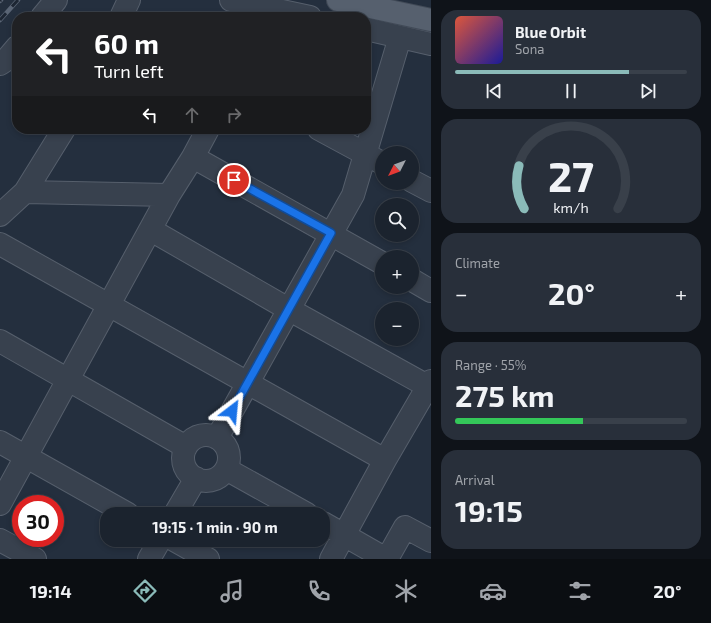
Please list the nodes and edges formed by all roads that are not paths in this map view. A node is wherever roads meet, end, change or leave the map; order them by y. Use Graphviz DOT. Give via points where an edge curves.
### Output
graph roads {
  1 [pos="56,0"];
  2 [pos="129,0"];
  3 [pos="231,0"];
  4 [pos="338,0"];
  5 [pos="46,12"];
  6 [pos="123,12"];
  7 [pos="287,12"];
  8 [pos="431,20"];
  9 [pos="371,31"];
  10 [pos="400,37"];
  11 [pos="431,44"];
  12 [pos="12,53"];
  13 [pos="0,64"];
  14 [pos="61,134"];
  15 [pos="205,134"];
  16 [pos="328,134"];
  17 [pos="193,157"];
  18 [pos="374,159"];
  19 [pos="419,185"];
  20 [pos="25,192"];
  21 [pos="431,192"];
  22 [pos="169,194"];
  23 [pos="0,215"];
  24 [pos="151,230"];
  25 [pos="331,233"];
  26 [pos="0,244"];
  27 [pos="375,258"];
  28 [pos="419,284"];
  29 [pos="431,290"];
  30 [pos="110,305"];
  31 [pos="290,310"];
  32 [pos="0,341"];
  33 [pos="68,380"];
  34 [pos="248,383"];
  35 [pos="430,385"];
  36 [pos="217,438"];
  37 [pos="0,442"];
  38 [pos="186,447"];
  39 [pos="25,456"];
  40 [pos="385,460"];
  41 [pos="226,469"];
  42 [pos="196,478"];
  43 [pos="0,504"];
  44 [pos="116,507"];
  45 [pos="179,507"];
  46 [pos="294,507"];
  47 [pos="330,527"];
  48 [pos="344,535"];
  49 [pos="0,540"];
  50 [pos="431,541"];
  51 [pos="156,547"];
  52 [pos="187,547"];
  53 [pos="30,558"];
  54 [pos="149,559"];
  55 [pos="208,559"];
  56 [pos="331,559"];
  57 [pos="387,559"];
  1 -- 5 [label="street"];
  2 -- 6 [label="street"];
  3 -- 7 [label="street"];
  4 -- 8 [label="main road"];
  9 -- 10 [label="street"];
  10 -- 11 [label="street"];
  10 -- 18 [label="street"];
  12 -- 13 [label="street"];
  14 -- 20 [label="street"];
  15 -- 17 [label="street"];
  16 -- 18 [label="street"];
  17 -- 22 [label="street"];
  17 -- 25 [label="street"];
  18 -- 25 [label="street"];
  19 -- 21 [label="street"];
  20 -- 22 [label="street"];
  20 -- 23 [label="street"];
  22 -- 24 [label="street"];
  24 -- 30 [label="street"];
  24 -- 31 [label="street"];
  25 -- 27 [label="street"];
  25 -- 31 [label="street"];
  26 -- 30 [label="street"];
  28 -- 29 [label="street"];
  30 -- 33 [label="street"];
  30 -- 34 [label="street"];
  31 -- 34 [label="street"];
  31 -- 35 [label="street"];
  32 -- 33 [label="street"];
  33 -- 38 [label="street"];
  33 -- 39 [label="street"];
  34 -- 36 [label="street"];
  34 -- 40 [label="street"];
  35 -- 40 [label="street"];
  36 -- 38 [label="street" via="210,435 196,437"];
  36 -- 41 [label="street" via="223,442 229,455"];
  37 -- 39 [label="street"];
  38 -- 42 [label="street" via="183,461 190,474"];
  39 -- 43 [label="street"];
  39 -- 44 [label="street"];
  40 -- 48 [label="street"];
  41 -- 42 [label="street" via="222,475 210,480"];
  41 -- 46 [label="street"];
  42 -- 45 [label="street"];
  47 -- 48 [label="street"];
  48 -- 56 [label="street"];
  48 -- 57 [label="street"];
  49 -- 53 [label="street"];
  50 -- 57 [label="street" via="405,527"];
  51 -- 54 [label="street"];
  52 -- 55 [label="street"];
}
